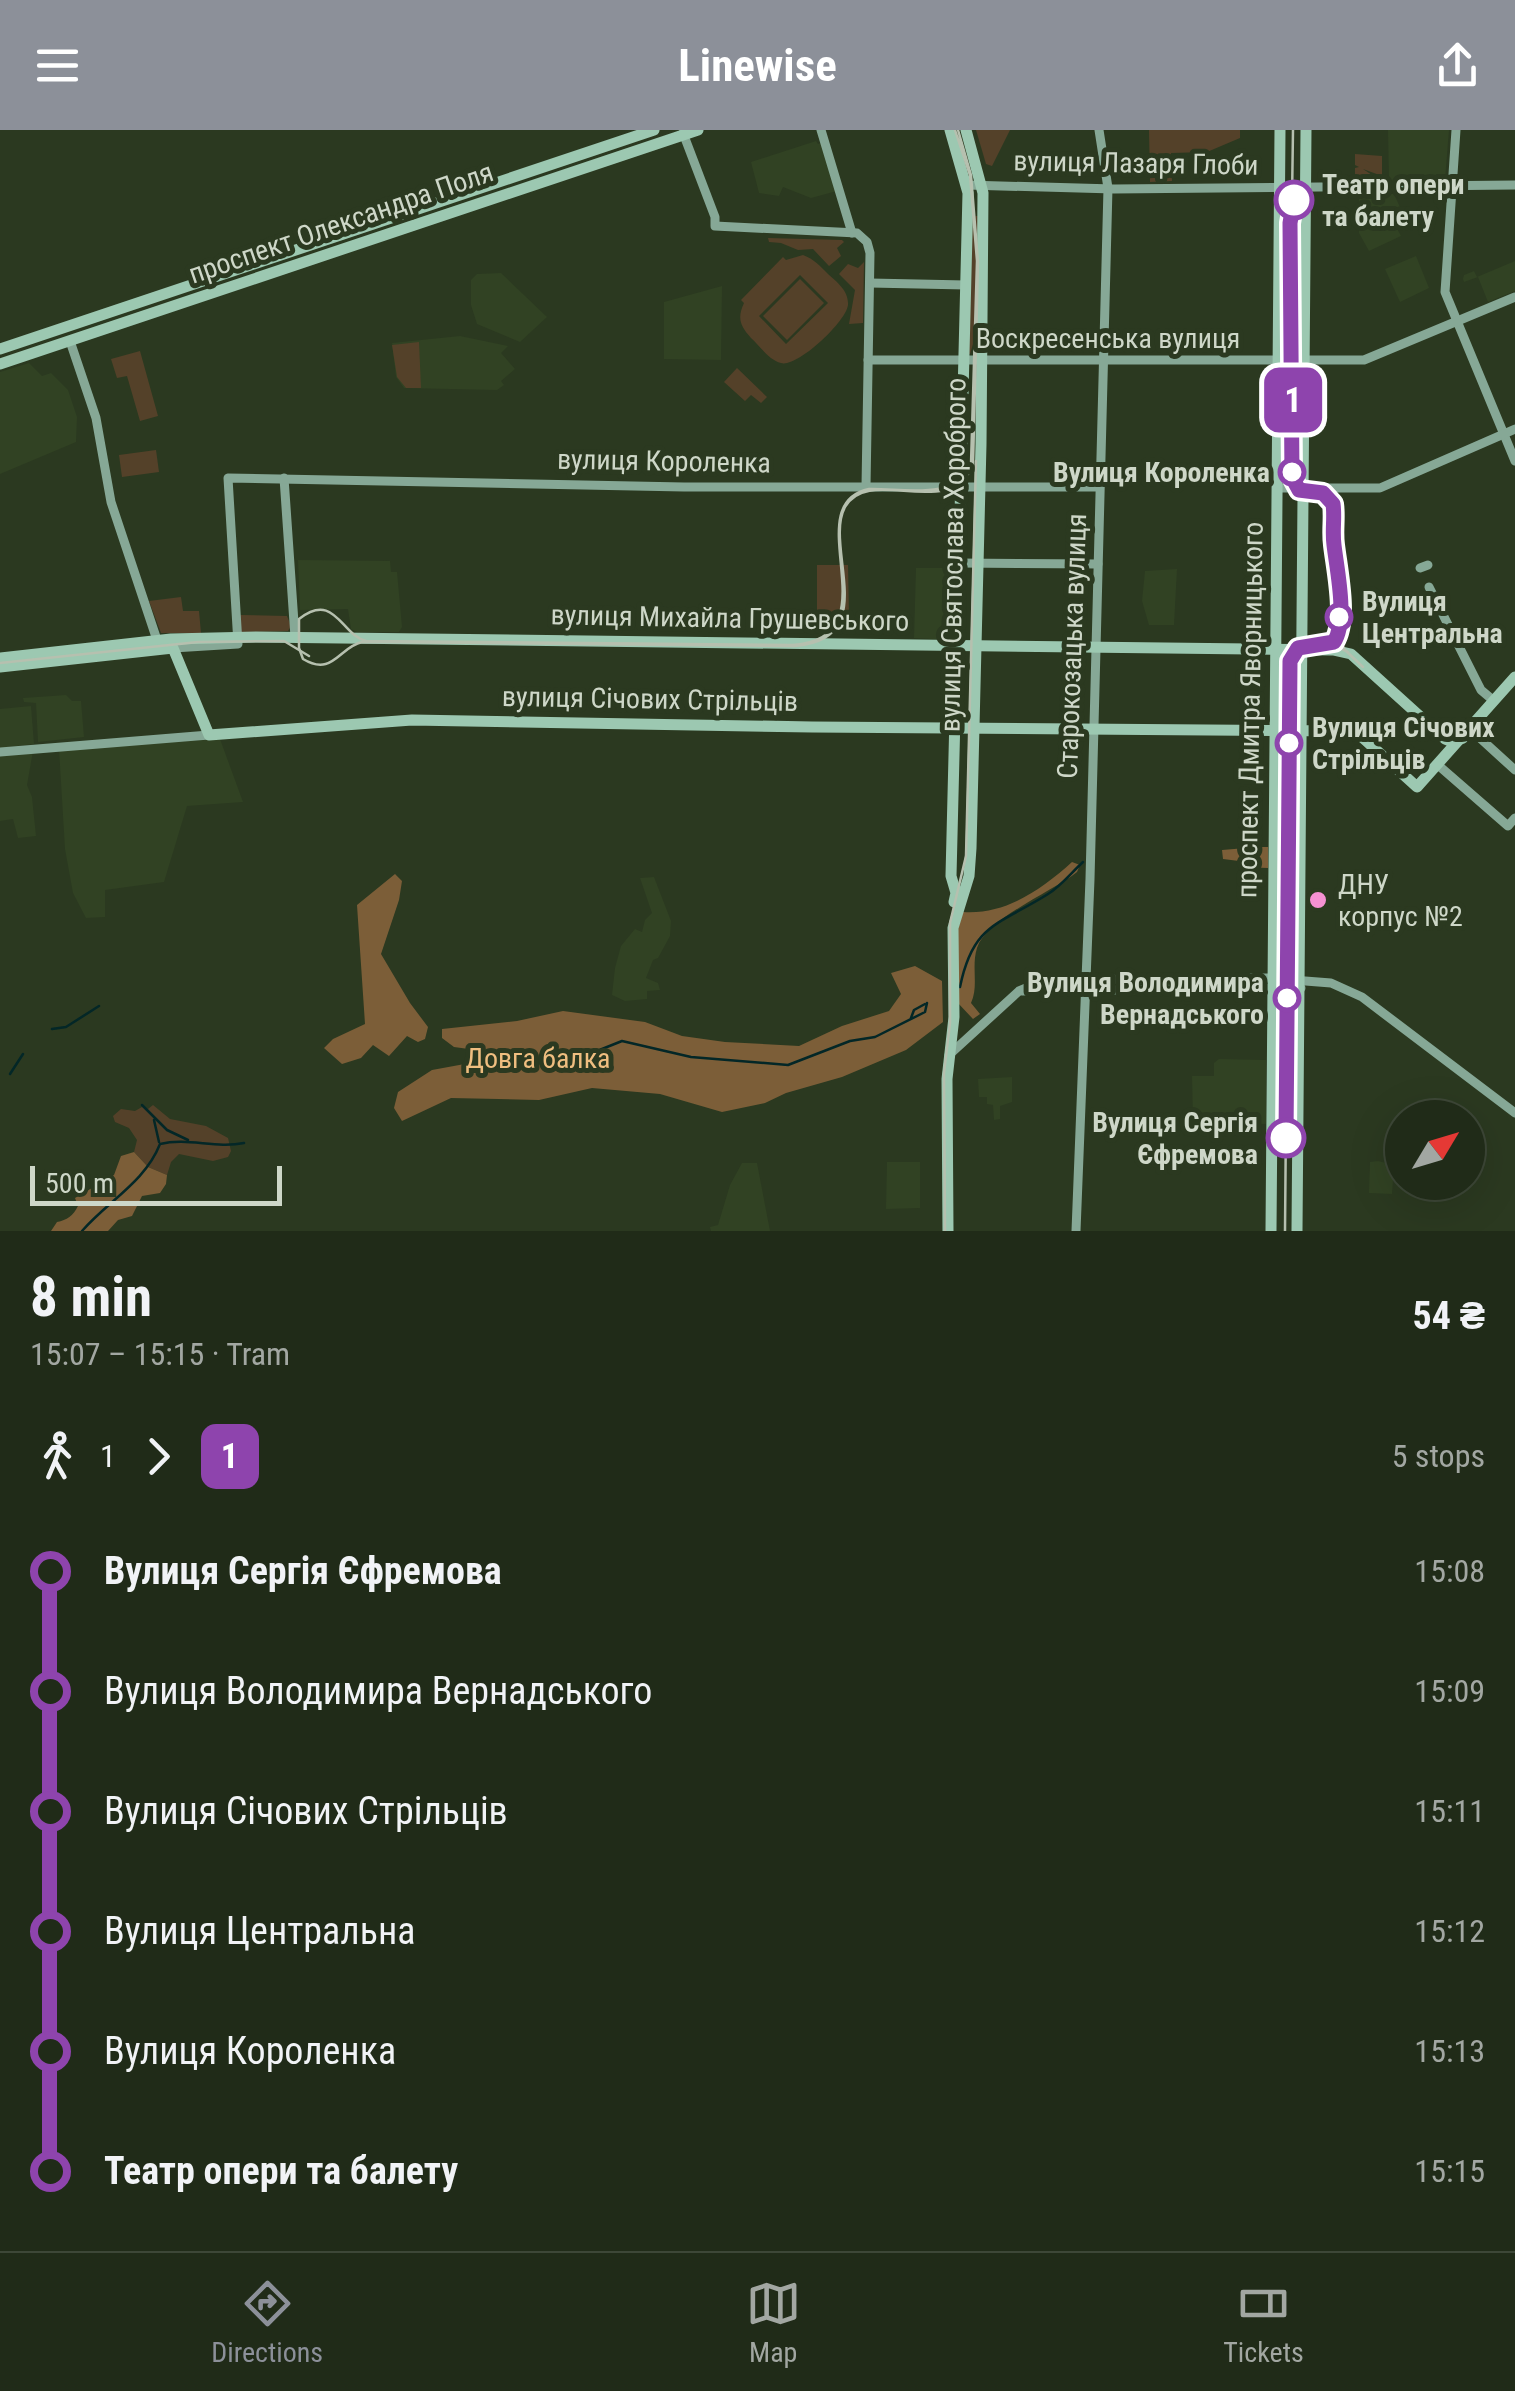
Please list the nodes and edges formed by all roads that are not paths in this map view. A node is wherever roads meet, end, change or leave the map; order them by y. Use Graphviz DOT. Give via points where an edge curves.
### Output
graph roads {
  1 [pos="654,130"];
  2 [pos="698,130"];
  3 [pos="821,130"];
  4 [pos="950,130"];
  5 [pos="966,130"];
  6 [pos="1099,130"];
  7 [pos="1280,130"];
  8 [pos="1306,130"];
  9 [pos="1456,130"];
  10 [pos="683,132"];
  11 [pos="967,184"];
  12 [pos="982,184"];
  13 [pos="1515,185"];
  14 [pos="1451,186"];
  15 [pos="1108,188"];
  16 [pos="1280,188"];
  17 [pos="1305,188"];
  18 [pos="854,233"];
  19 [pos="363,234"];
  20 [pos="328,246"];
  21 [pos="870,283"];
  22 [pos="966,285"];
  23 [pos="1515,298"];
  24 [pos="1456,323"];
  25 [pos="69,326"];
  26 [pos="74,340"];
  27 [pos="0,349"];
  28 [pos="868,360"];
  29 [pos="964,360"];
  30 [pos="982,361"];
  31 [pos="1102,361"];
  32 [pos="1279,361"];
  33 [pos="1304,361"];
  34 [pos="0,364"];
  35 [pos="1515,429"];
  36 [pos="1504,434"];
  37 [pos="1515,461"];
  38 [pos="284,478"];
  39 [pos="866,486"];
  40 [pos="960,486"];
  41 [pos="980,486"];
  42 [pos="1099,486"];
  43 [pos="1277,488"];
  44 [pos="1304,488"];
  45 [pos="958,563"];
  46 [pos="978,563"];
  47 [pos="1098,564"];
  48 [pos="1429,587"];
  49 [pos="295,637"];
  50 [pos="238,641"];
  51 [pos="163,646"];
  52 [pos="956,646"];
  53 [pos="976,646"];
  54 [pos="1095,648"];
  55 [pos="1276,649"];
  56 [pos="1302,649"];
  57 [pos="1,662"];
  58 [pos="1515,677"];
  59 [pos="1494,701"];
  60 [pos="955,727"];
  61 [pos="974,728"];
  62 [pos="1092,729"];
  63 [pos="1276,731"];
  64 [pos="1301,731"];
  65 [pos="1466,734"];
  66 [pos="209,736"];
  67 [pos="1445,739"];
  68 [pos="0,752"];
  69 [pos="1442,760"];
  70 [pos="1515,770"];
  71 [pos="1274,810"];
  72 [pos="1300,810"];
  73 [pos="1512,822"];
  74 [pos="972,848"];
  75 [pos="979,868"];
  76 [pos="953,898"];
  77 [pos="1086,979"];
  78 [pos="1273,984"];
  79 [pos="1299,985"];
  80 [pos="1086,990"];
  81 [pos="1019,991"];
  82 [pos="951,1002"];
  83 [pos="952,1034"];
  84 [pos="965,1041"];
  85 [pos="949,1055"];
  86 [pos="1515,1112"];
  87 [pos="946,1231"];
  88 [pos="1076,1231"];
  89 [pos="1271,1231"];
  90 [pos="1297,1231"];
  1 -- 19 [label="main road, проспект Олександра Поля"];
  2 -- 10 [label="main road, проспект Олександра Поля"];
  3 -- 18 [label="street"];
  4 -- 11 [label="main road, вулиця Святослава Хороброго"];
  5 -- 12 [label="main road, вулиця Святослава Хороброго"];
  6 -- 15 [label="street, Старокозацька вулиця"];
  7 -- 16 [label="main road, проспект Дмитра Яворницького"];
  8 -- 17 [label="main road, проспект Дмитра Яворницького"];
  9 -- 14 [label="street"];
  10 -- 18 [label="street" via="715,226"];
  10 -- 19 [label="main road, проспект Олександра Поля"];
  11 -- 12 [label="street, вулиця Лазаря Глоби"];
  11 -- 22 [label="main road, вулиця Святослава Хороброго"];
  12 -- 15 [label="street, вулиця Лазаря Глоби"];
  12 -- 30 [label="main road, вулиця Святослава Хороброго"];
  13 -- 14 [label="street, вулиця Лазаря Глоби"];
  14 -- 17 [label="street, вулиця Лазаря Глоби"];
  14 -- 24 [label="street" via="1444,279"];
  15 -- 16 [label="street, вулиця Лазаря Глоби"];
  15 -- 31 [label="street, Старокозацька вулиця"];
  16 -- 17 [label="street, вулиця Лазаря Глоби"];
  16 -- 32 [label="main road, проспект Дмитра Яворницького"];
  17 -- 33 [label="main road, проспект Дмитра Яворницького"];
  18 -- 21 [label="street" via="870,247"];
  19 -- 20 [label="main road, проспект Олександра Поля"];
  20 -- 25 [label="main road, проспект Олександра Поля"];
  20 -- 26 [label="main road, проспект Олександра Поля"];
  21 -- 22 [label="street"];
  21 -- 28 [label="street"];
  22 -- 29 [label="main road, вулиця Святослава Хороброго"];
  23 -- 24 [label="street, Воскресенська вулиця"];
  24 -- 33 [label="street, Воскресенська вулиця" via="1374,358"];
  24 -- 36 [label="street"];
  25 -- 26 [label="main road"];
  25 -- 27 [label="main road, проспект Олександра Поля"];
  26 -- 34 [label="main road, проспект Олександра Поля"];
  26 -- 51 [label="street" via="111,502"];
  28 -- 29 [label="street, Воскресенська вулиця"];
  28 -- 39 [label="street"];
  29 -- 30 [label="street, Воскресенська вулиця"];
  29 -- 40 [label="main road, вулиця Святослава Хороброго"];
  30 -- 31 [label="street, Воскресенська вулиця"];
  30 -- 41 [label="main road, вулиця Святослава Хороброго"];
  31 -- 32 [label="street, Воскресенська вулиця"];
  31 -- 42 [label="street, Старокозацька вулиця"];
  32 -- 33 [label="street, Воскресенська вулиця"];
  32 -- 43 [label="main road, проспект Дмитра Яворницького"];
  33 -- 44 [label="main road, проспект Дмитра Яворницького"];
  35 -- 36 [label="street"];
  36 -- 37 [label="street"];
  36 -- 44 [label="street" via="1380,488"];
  38 -- 39 [label="street, вулиця Короленка"];
  38 -- 49 [label="street"];
  38 -- 50 [label="street, вулиця Короленка" via="228,478"];
  39 -- 40 [label="street, вулиця Короленка"];
  40 -- 41 [label="street, вулиця Короленка"];
  40 -- 45 [label="main road, вулиця Святослава Хороброго"];
  41 -- 42 [label="street, вулиця Короленка"];
  41 -- 46 [label="main road, вулиця Святослава Хороброго"];
  42 -- 47 [label="street, Старокозацька вулиця"];
  43 -- 44 [label="street"];
  43 -- 55 [label="main road, проспект Дмитра Яворницького"];
  44 -- 56 [label="main road, проспект Дмитра Яворницького"];
  45 -- 46 [label="street"];
  45 -- 52 [label="main road, вулиця Святослава Хороброго"];
  46 -- 47 [label="street"];
  46 -- 53 [label="main road, вулиця Святослава Хороброго"];
  47 -- 54 [label="street, Старокозацька вулиця"];
  48 -- 59 [label="street"];
  49 -- 50 [label="main road, вулиця Михайла Грушевського"];
  49 -- 52 [label="main road, вулиця Михайла Грушевського"];
  50 -- 51 [label="main road, вулиця Михайла Грушевського"];
  51 -- 57 [label="main road, вулиця Михайла Грушевського"];
  51 -- 66 [label="main road"];
  52 -- 53 [label="main road, вулиця Михайла Грушевського"];
  52 -- 60 [label="main road, вулиця Святослава Хороброго"];
  53 -- 54 [label="main road, вулиця Михайла Грушевського"];
  53 -- 61 [label="main road, вулиця Святослава Хороброго"];
  54 -- 55 [label="main road, вулиця Михайла Грушевського"];
  54 -- 62 [label="street, Старокозацька вулиця"];
  55 -- 56 [label="main road, вулиця Михайла Грушевського"];
  55 -- 63 [label="main road, проспект Дмитра Яворницького"];
  56 -- 64 [label="main road, проспект Дмитра Яворницького"];
  56 -- 67 [label="main road, вулиця Михайла Грушевського" via="1350,654"];
  58 -- 59 [label="main road"];
  59 -- 65 [label="main road"];
  60 -- 61 [label="main road, вулиця Січових Стрільців"];
  60 -- 66 [label="main road, вулиця Січових Стрільців" via="412,720"];
  60 -- 76 [label="main road, вулиця Святослава Хороброго"];
  61 -- 62 [label="main road, вулиця Січових Стрільців"];
  61 -- 74 [label="main road, вулиця Святослава Хороброго"];
  62 -- 63 [label="main road, вулиця Січових Стрільців"];
  62 -- 77 [label="street, Старокозацька вулиця"];
  63 -- 64 [label="main road, вулиця Січових Стрільців"];
  63 -- 71 [label="main road, проспект Дмитра Яворницького"];
  64 -- 69 [label="main road, вулиця Січових Стрільців" via="1354,732 1418,787"];
  64 -- 72 [label="main road, проспект Дмитра Яворницького"];
  65 -- 67 [label="main road"];
  65 -- 69 [label="main road"];
  65 -- 70 [label="street"];
  66 -- 68 [label="street, вулиця Січових Стрільців"];
  67 -- 69 [label="main road"];
  69 -- 73 [label="street"];
  71 -- 72 [label="main road"];
  71 -- 78 [label="main road, проспект Дмитра Яворницького"];
  72 -- 79 [label="main road, проспект Дмитра Яворницького"];
  74 -- 75 [label="main road"];
  74 -- 76 [label="main road, вулиця Святослава Хороброго" via="968,876"];
  76 -- 82 [label="main road, вулиця Святослава Хороброго"];
  77 -- 78 [label="street"];
  77 -- 80 [label="street, Старокозацька вулиця"];
  77 -- 81 [label="street" via="1045,980"];
  78 -- 79 [label="street"];
  78 -- 80 [label="street"];
  78 -- 89 [label="main road, проспект Дмитра Яворницького"];
  79 -- 86 [label="street" via="1345,988 1362,997"];
  79 -- 90 [label="main road, проспект Дмитра Яворницького"];
  80 -- 81 [label="street"];
  80 -- 88 [label="street, Старокозацька вулиця"];
  81 -- 84 [label="street"];
  82 -- 83 [label="main road"];
  82 -- 87 [label="main road" via="942,1070"];
  83 -- 84 [label="street"];
  83 -- 85 [label="main road"];
  84 -- 85 [label="street"];
  85 -- 87 [label="main road"];
}
